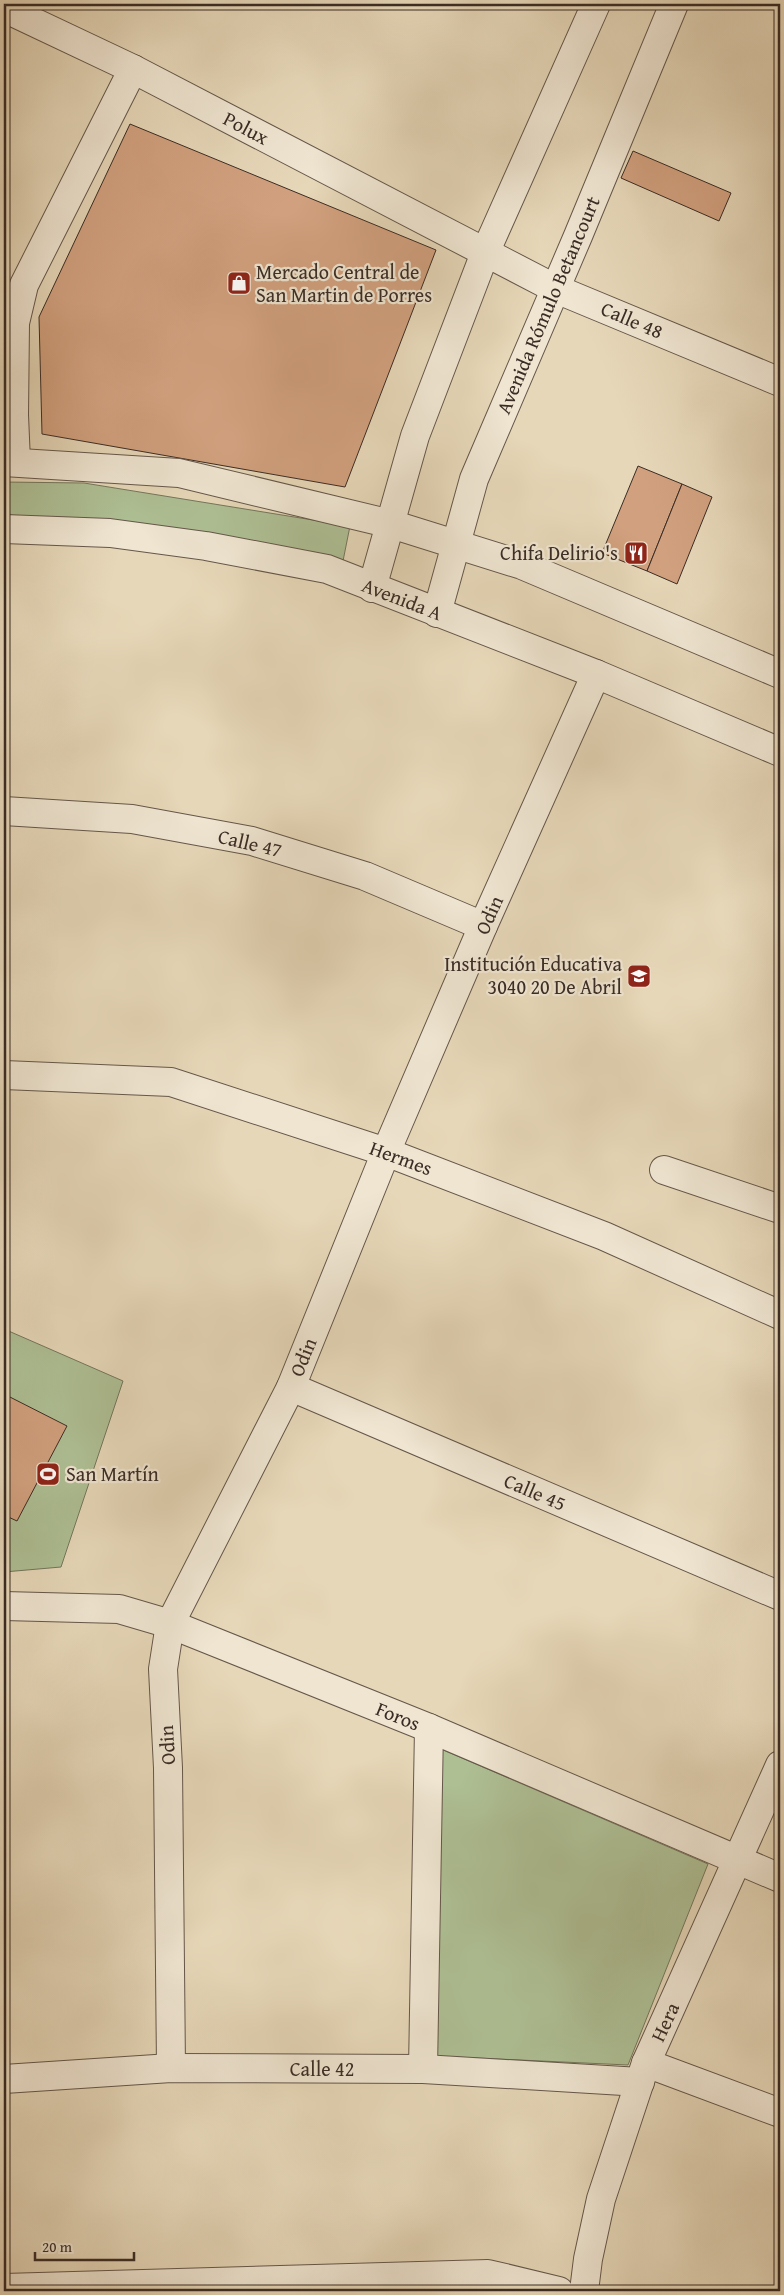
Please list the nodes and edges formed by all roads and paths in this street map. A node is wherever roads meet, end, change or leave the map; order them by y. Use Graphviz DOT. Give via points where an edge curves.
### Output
graph roads {
  1 [pos="674,4"];
  2 [pos="587,7"];
  3 [pos="4,8"];
  4 [pos="133,69"];
  5 [pos="486,253"];
  6 [pos="556,289"];
  7 [pos="780,382"];
  8 [pos="10,462"];
  9 [pos="391,524"];
  10 [pos="4,529"];
  11 [pos="456,546"];
  12 [pos="372,588"];
  13 [pos="438,612"];
  14 [pos="596,674"];
  15 [pos="780,674"];
  16 [pos="780,752"];
  17 [pos="4,811"];
  18 [pos="483,926"];
  19 [pos="4,1075"];
  20 [pos="386,1152"];
  21 [pos="664,1170"];
  22 [pos="780,1209"];
  23 [pos="780,1315"];
  24 [pos="291,1387"];
  25 [pos="780,1596"];
  26 [pos="4,1606"];
  27 [pos="170,1624"];
  28 [pos="429,1728"];
  29 [pos="780,1764"];
  30 [pos="739,1860"];
  31 [pos="780,1878"];
  32 [pos="171,2068"];
  33 [pos="423,2070"];
  34 [pos="643,2073"];
  35 [pos="4,2079"];
  36 [pos="780,2113"];
  37 [pos="4,2288"];
  38 [pos="43,2289"];
  39 [pos="559,2291"];
  40 [pos="584,2291"];
  1 -- 6 [label="street, Avenida Rómulo Betancourt"];
  2 -- 5 [label="street"];
  3 -- 4 [label="street, Polux"];
  4 -- 5 [label="street, Polux"];
  4 -- 8 [label="street" via="24,285 15,323"];
  5 -- 6 [label="street, Calle 48"];
  5 -- 9 [label="street" via="415,436"];
  6 -- 7 [label="street, Calle 48"];
  6 -- 11 [label="street, Avenida Rómulo Betancourt" via="474,479"];
  8 -- 9 [label="street" via="179,474"];
  9 -- 11 [label="street"];
  9 -- 12 [label="street"];
  10 -- 12 [label="street, Avenida A" via="110,533 206,546 327,569"];
  11 -- 13 [label="street, Avenida Rómulo Betancourt"];
  11 -- 15 [label="street" via="522,566"];
  12 -- 13 [label="street, Avenida A"];
  13 -- 14 [label="street, Avenida A"];
  14 -- 16 [label="street, Avenida A"];
  14 -- 18 [label="street, Odin"];
  17 -- 18 [label="street, Calle 47" via="132,820 252,841 365,876"];
  18 -- 20 [label="street, Odin"];
  19 -- 20 [label="street, Hermes" via="171,1082"];
  20 -- 23 [label="street, Hermes" via="604,1236"];
  20 -- 24 [label="street, Odin"];
  21 -- 22 [label="street"];
  24 -- 25 [label="street, Calle 45"];
  24 -- 27 [label="street, Odin"];
  26 -- 27 [label="street, Foros" via="119,1609"];
  27 -- 28 [label="street, Foros"];
  27 -- 32 [label="street, Odin" via="163,1669 168,1768"];
  28 -- 30 [label="street, Foros"];
  28 -- 33 [label="street"];
  29 -- 30 [label="street, Hera"];
  30 -- 31 [label="street, Foros"];
  30 -- 34 [label="street, Hera"];
  32 -- 33 [label="street, Calle 42"];
  32 -- 35 [label="street, Calle 42"];
  33 -- 34 [label="street, Calle 42"];
  34 -- 36 [label="street, Calle 42"];
  34 -- 40 [label="street, Hera" via="601,2199"];
  37 -- 38 [label="street"];
  38 -- 39 [label="street" via="488,2274"];
}
